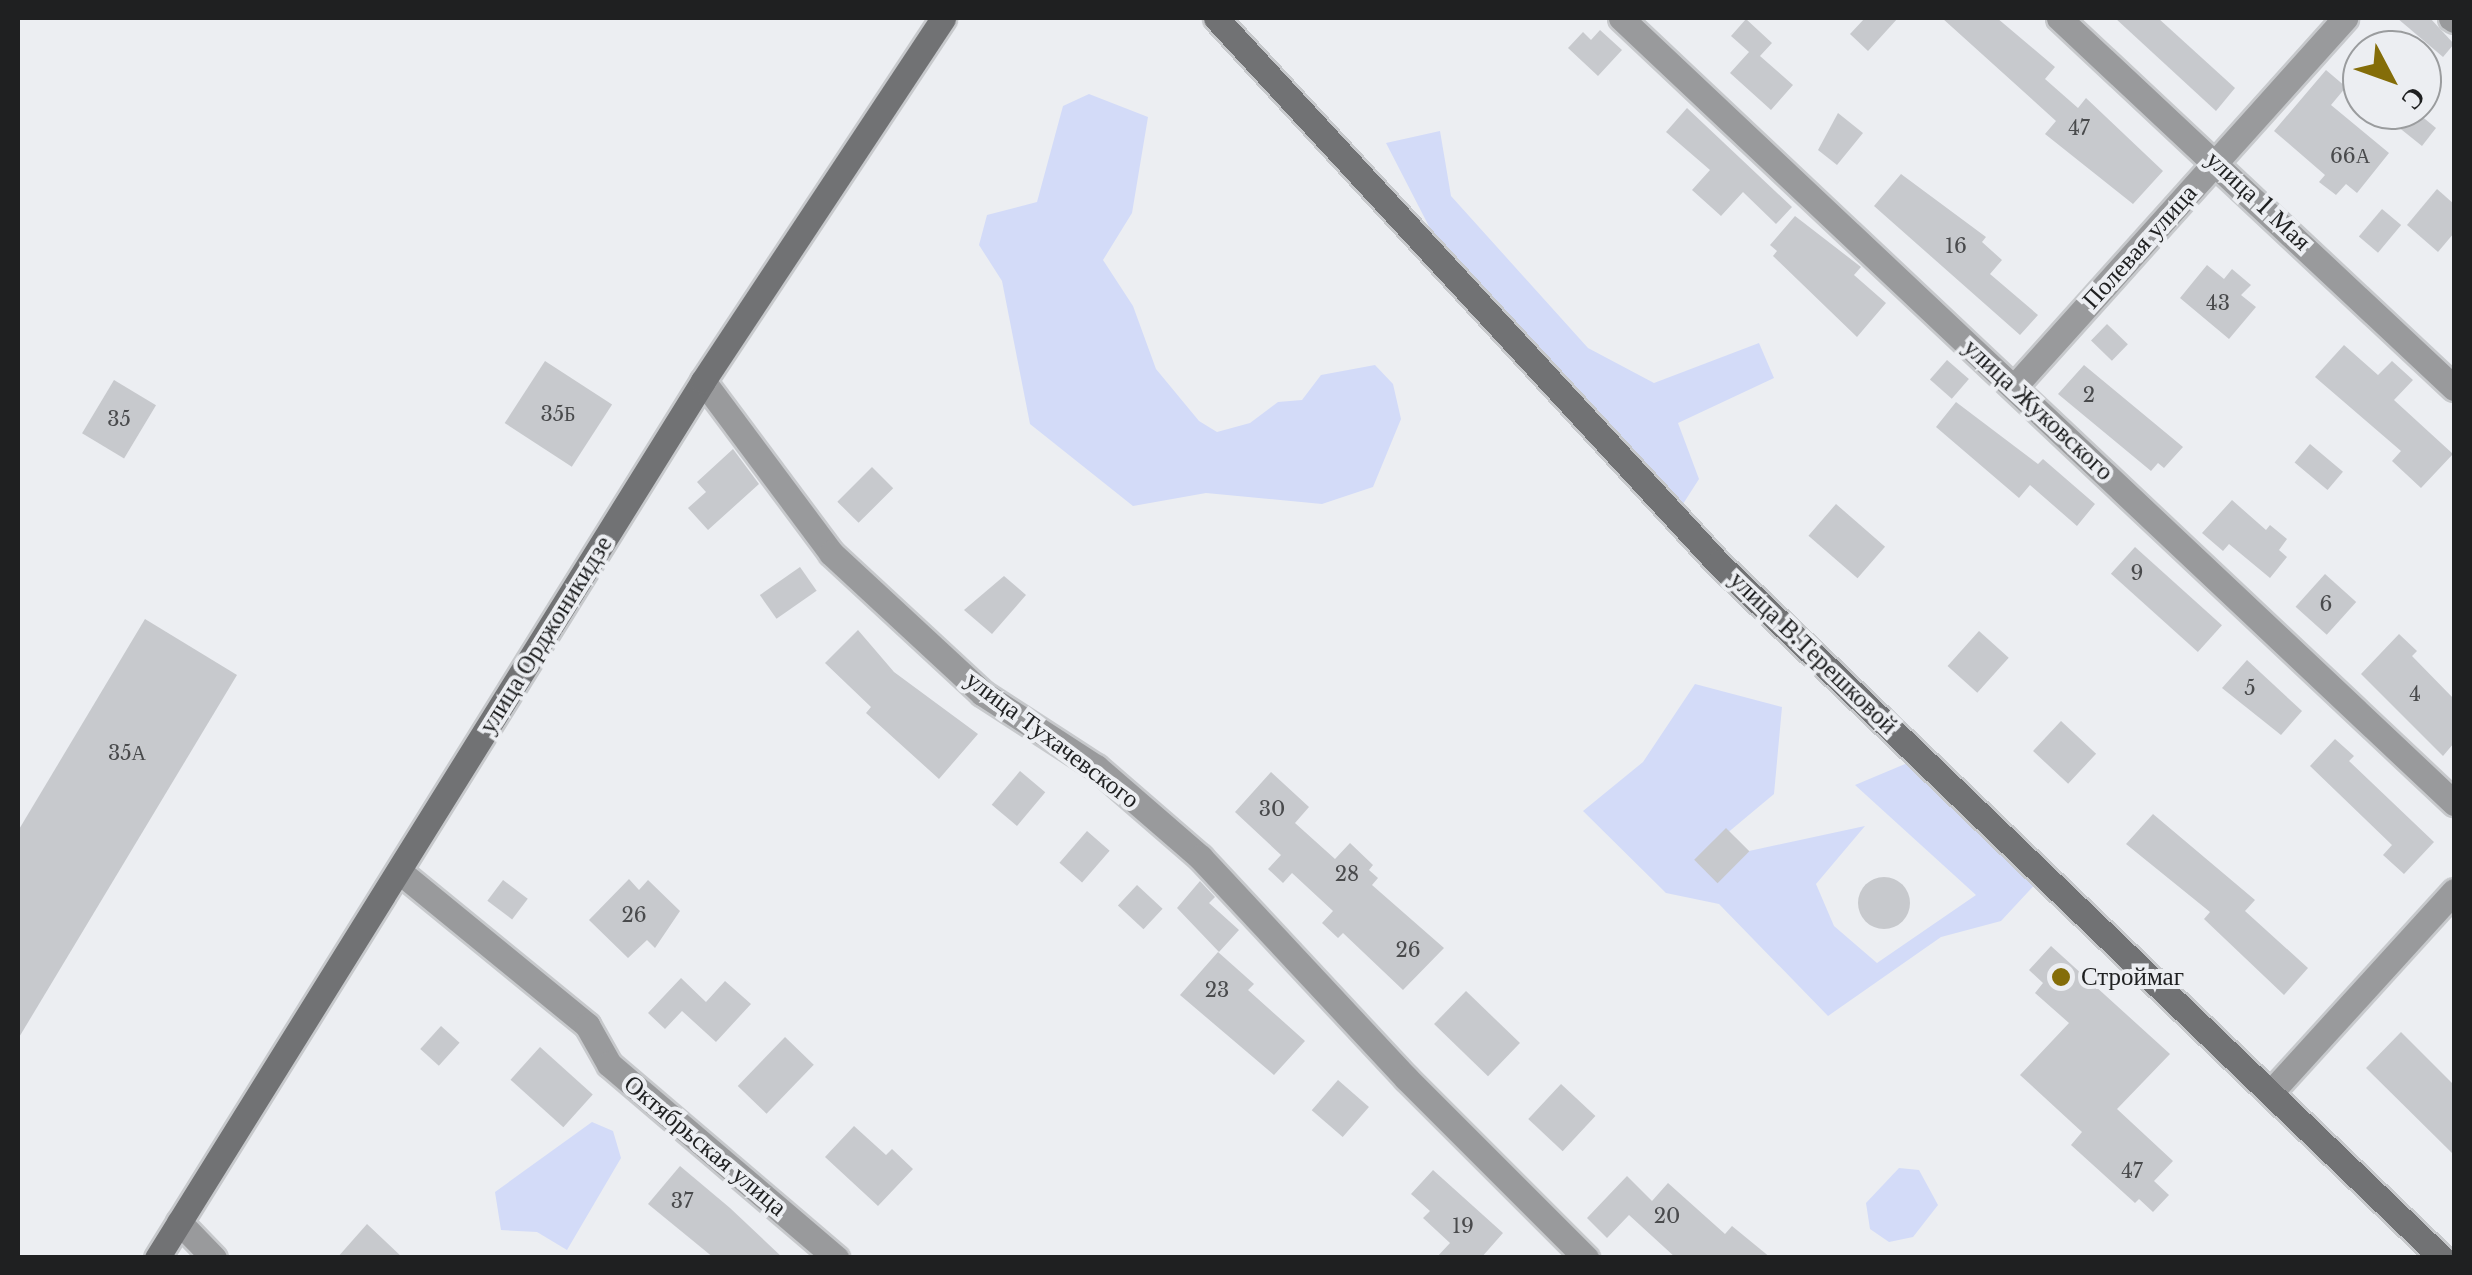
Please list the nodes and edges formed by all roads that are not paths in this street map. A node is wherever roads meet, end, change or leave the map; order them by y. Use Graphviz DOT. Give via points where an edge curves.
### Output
graph roads {
  1 [pos="943,18"];
  2 [pos="1216,18"];
  3 [pos="1620,18"];
  4 [pos="2059,18"];
  5 [pos="2345,18"];
  6 [pos="2217,162"];
  7 [pos="703,381"];
  8 [pos="2014,387"];
  9 [pos="2454,388"];
  10 [pos="2454,803"];
  11 [pos="400,872"];
  12 [pos="2454,891"];
  13 [pos="2272,1091"];
  14 [pos="179,1222"];
  15 [pos="157,1258"];
  16 [pos="214,1258"];
  17 [pos="836,1258"];
  18 [pos="1586,1258"];
  19 [pos="2442,1258"];
  1 -- 7 [label="main road, улица Орджоникидзе"];
  2 -- 13 [label="main road, улица В.Терешковой" via="1718,562"];
  3 -- 8 [label="street, улица Жуковского"];
  4 -- 6 [label="street, улица 1 Мая"];
  5 -- 6 [label="street, Полевая улица"];
  6 -- 8 [label="street, Полевая улица"];
  6 -- 9 [label="street, улица 1 Мая"];
  7 -- 11 [label="main road, улица Орджоникидзе"];
  7 -- 18 [label="street, улица Тухачевского" via="830,553 982,693 1096,767 1200,856 1406,1078"];
  8 -- 10 [label="street, улица Жуковского"];
  11 -- 14 [label="main road, улица Орджоникидзе"];
  11 -- 17 [label="street, Октябрьская улица" via="587,1025 609,1064"];
  12 -- 13 [label="street"];
  13 -- 19 [label="main road, улица В.Терешковой"];
  14 -- 15 [label="main road, улица Орджоникидзе"];
  14 -- 16 [label="street"];
}
